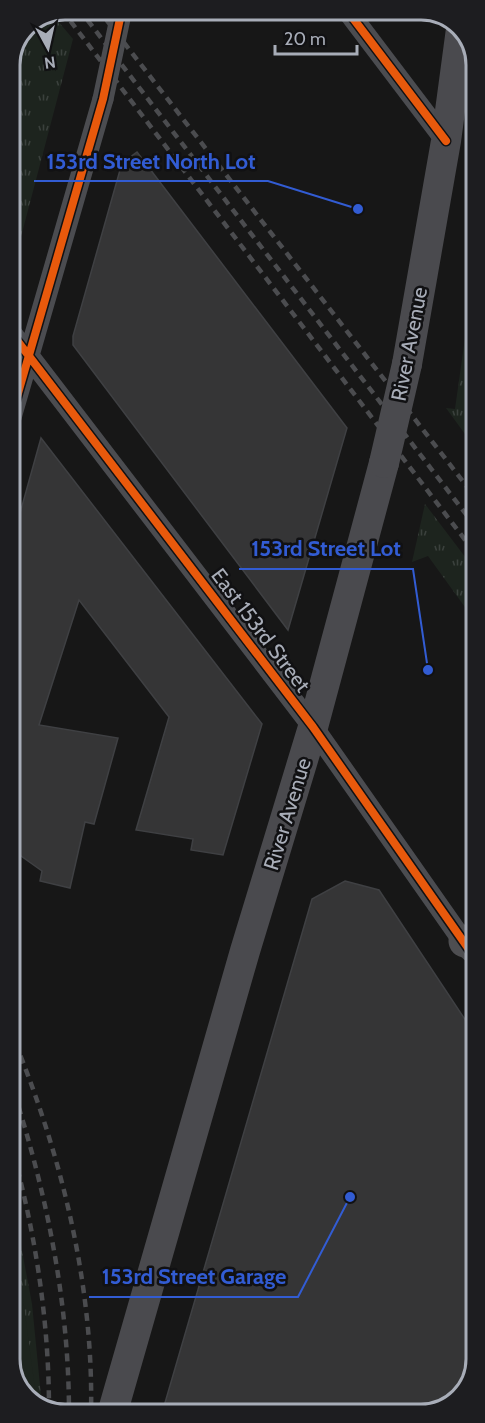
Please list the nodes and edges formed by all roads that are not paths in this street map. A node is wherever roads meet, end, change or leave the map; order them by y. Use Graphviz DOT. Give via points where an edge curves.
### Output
graph roads {
  1 [pos="120,20"];
  2 [pos="354,20"];
  3 [pos="459,42"];
  4 [pos="446,141"];
  5 [pos="20,344"];
  6 [pos="28,354"];
  7 [pos="20,384"];
  8 [pos="313,727"];
  9 [pos="466,939"];
  10 [pos="115,1403"];
  1 -- 6 [label="street, bridge" via="103,99"];
  2 -- 4 [label="street"];
  3 -- 4 [label="main road, River Avenue"];
  4 -- 8 [label="main road, River Avenue, bridge" via="407,364"];
  5 -- 6 [label="street, East 153rd Street"];
  6 -- 7 [label="street"];
  6 -- 8 [label="street, East 153rd Street"];
  8 -- 9 [label="street, East 153rd Street"];
  8 -- 10 [label="main road, River Avenue"];
}
